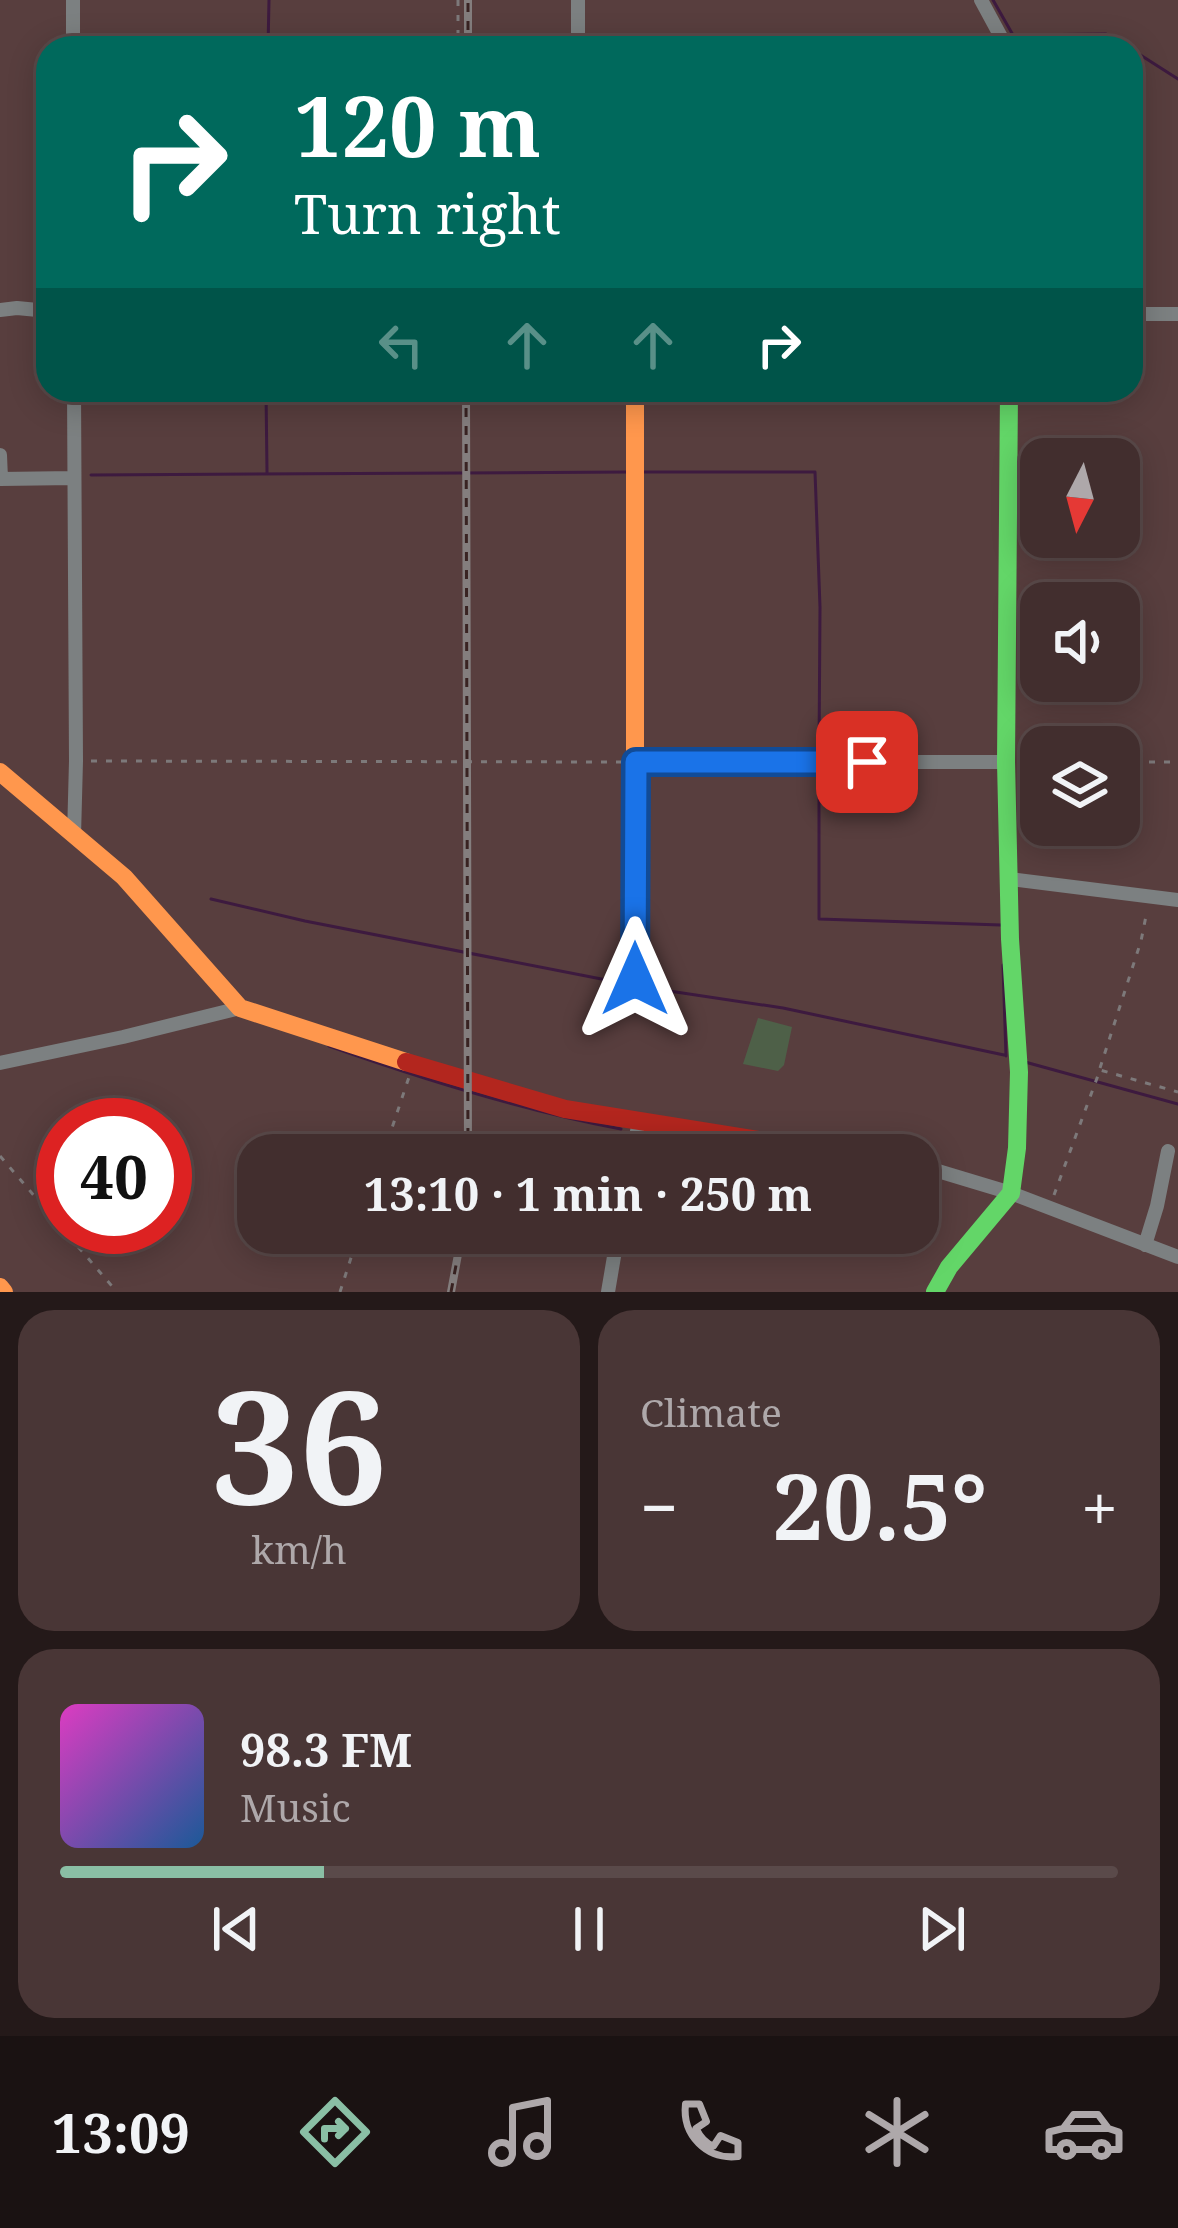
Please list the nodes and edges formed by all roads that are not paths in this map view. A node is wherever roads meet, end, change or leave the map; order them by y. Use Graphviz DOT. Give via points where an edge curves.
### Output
graph roads {
  1 [pos="73,0"];
  2 [pos="578,0"];
  3 [pos="981,0"];
  4 [pos="73,36"];
  5 [pos="578,36"];
  6 [pos="1000,36"];
  7 [pos="0,310"];
  8 [pos="36,310"];
  9 [pos="1143,314"];
  10 [pos="1178,314"];
  11 [pos="74,402"];
  12 [pos="635,402"];
  13 [pos="1009,402"];
  14 [pos="0,455"];
  15 [pos="1,478"];
  16 [pos="74,478"];
  17 [pos="636,762"];
  18 [pos="1006,762"];
  19 [pos="1,774"];
  20 [pos="74,836"];
  21 [pos="1010,879"];
  22 [pos="1178,900"];
  23 [pos="635,979"];
  24 [pos="240,1008"];
  25 [pos="0,1063"];
  26 [pos="638,1122"];
  27 [pos="636,1134"];
  28 [pos="716,1134"];
  29 [pos="1168,1151"];
  30 [pos="939,1171"];
  31 [pos="1011,1193"];
  32 [pos="1145,1245"];
  33 [pos="614,1254"];
  34 [pos="1178,1257"];
  35 [pos="608,1292"];
  36 [pos="934,1292"];
  1 -- 4 [label="street"];
  2 -- 5 [label="street"];
  3 -- 6 [label="street"];
  7 -- 8 [label="street"];
  9 -- 10 [label="street"];
  11 -- 16 [label="street"];
  12 -- 17 [label="street"];
  13 -- 18 [label="street"];
  14 -- 15 [label="street"];
  15 -- 16 [label="street"];
  16 -- 20 [label="street"];
  17 -- 18 [label="street"];
  17 -- 23 [label="street"];
  18 -- 21 [label="street"];
  19 -- 20 [label="street"];
  20 -- 24 [label="street" via="124,877"];
  21 -- 22 [label="street"];
  21 -- 31 [label="street" via="1019,1072"];
  24 -- 25 [label="street"];
  24 -- 26 [label="street" via="566,1109"];
  26 -- 27 [label="street"];
  26 -- 28 [label="street"];
  29 -- 32 [label="street"];
  30 -- 31 [label="street"];
  31 -- 32 [label="street"];
  31 -- 36 [label="street"];
  32 -- 34 [label="street"];
  33 -- 35 [label="street"];
}
